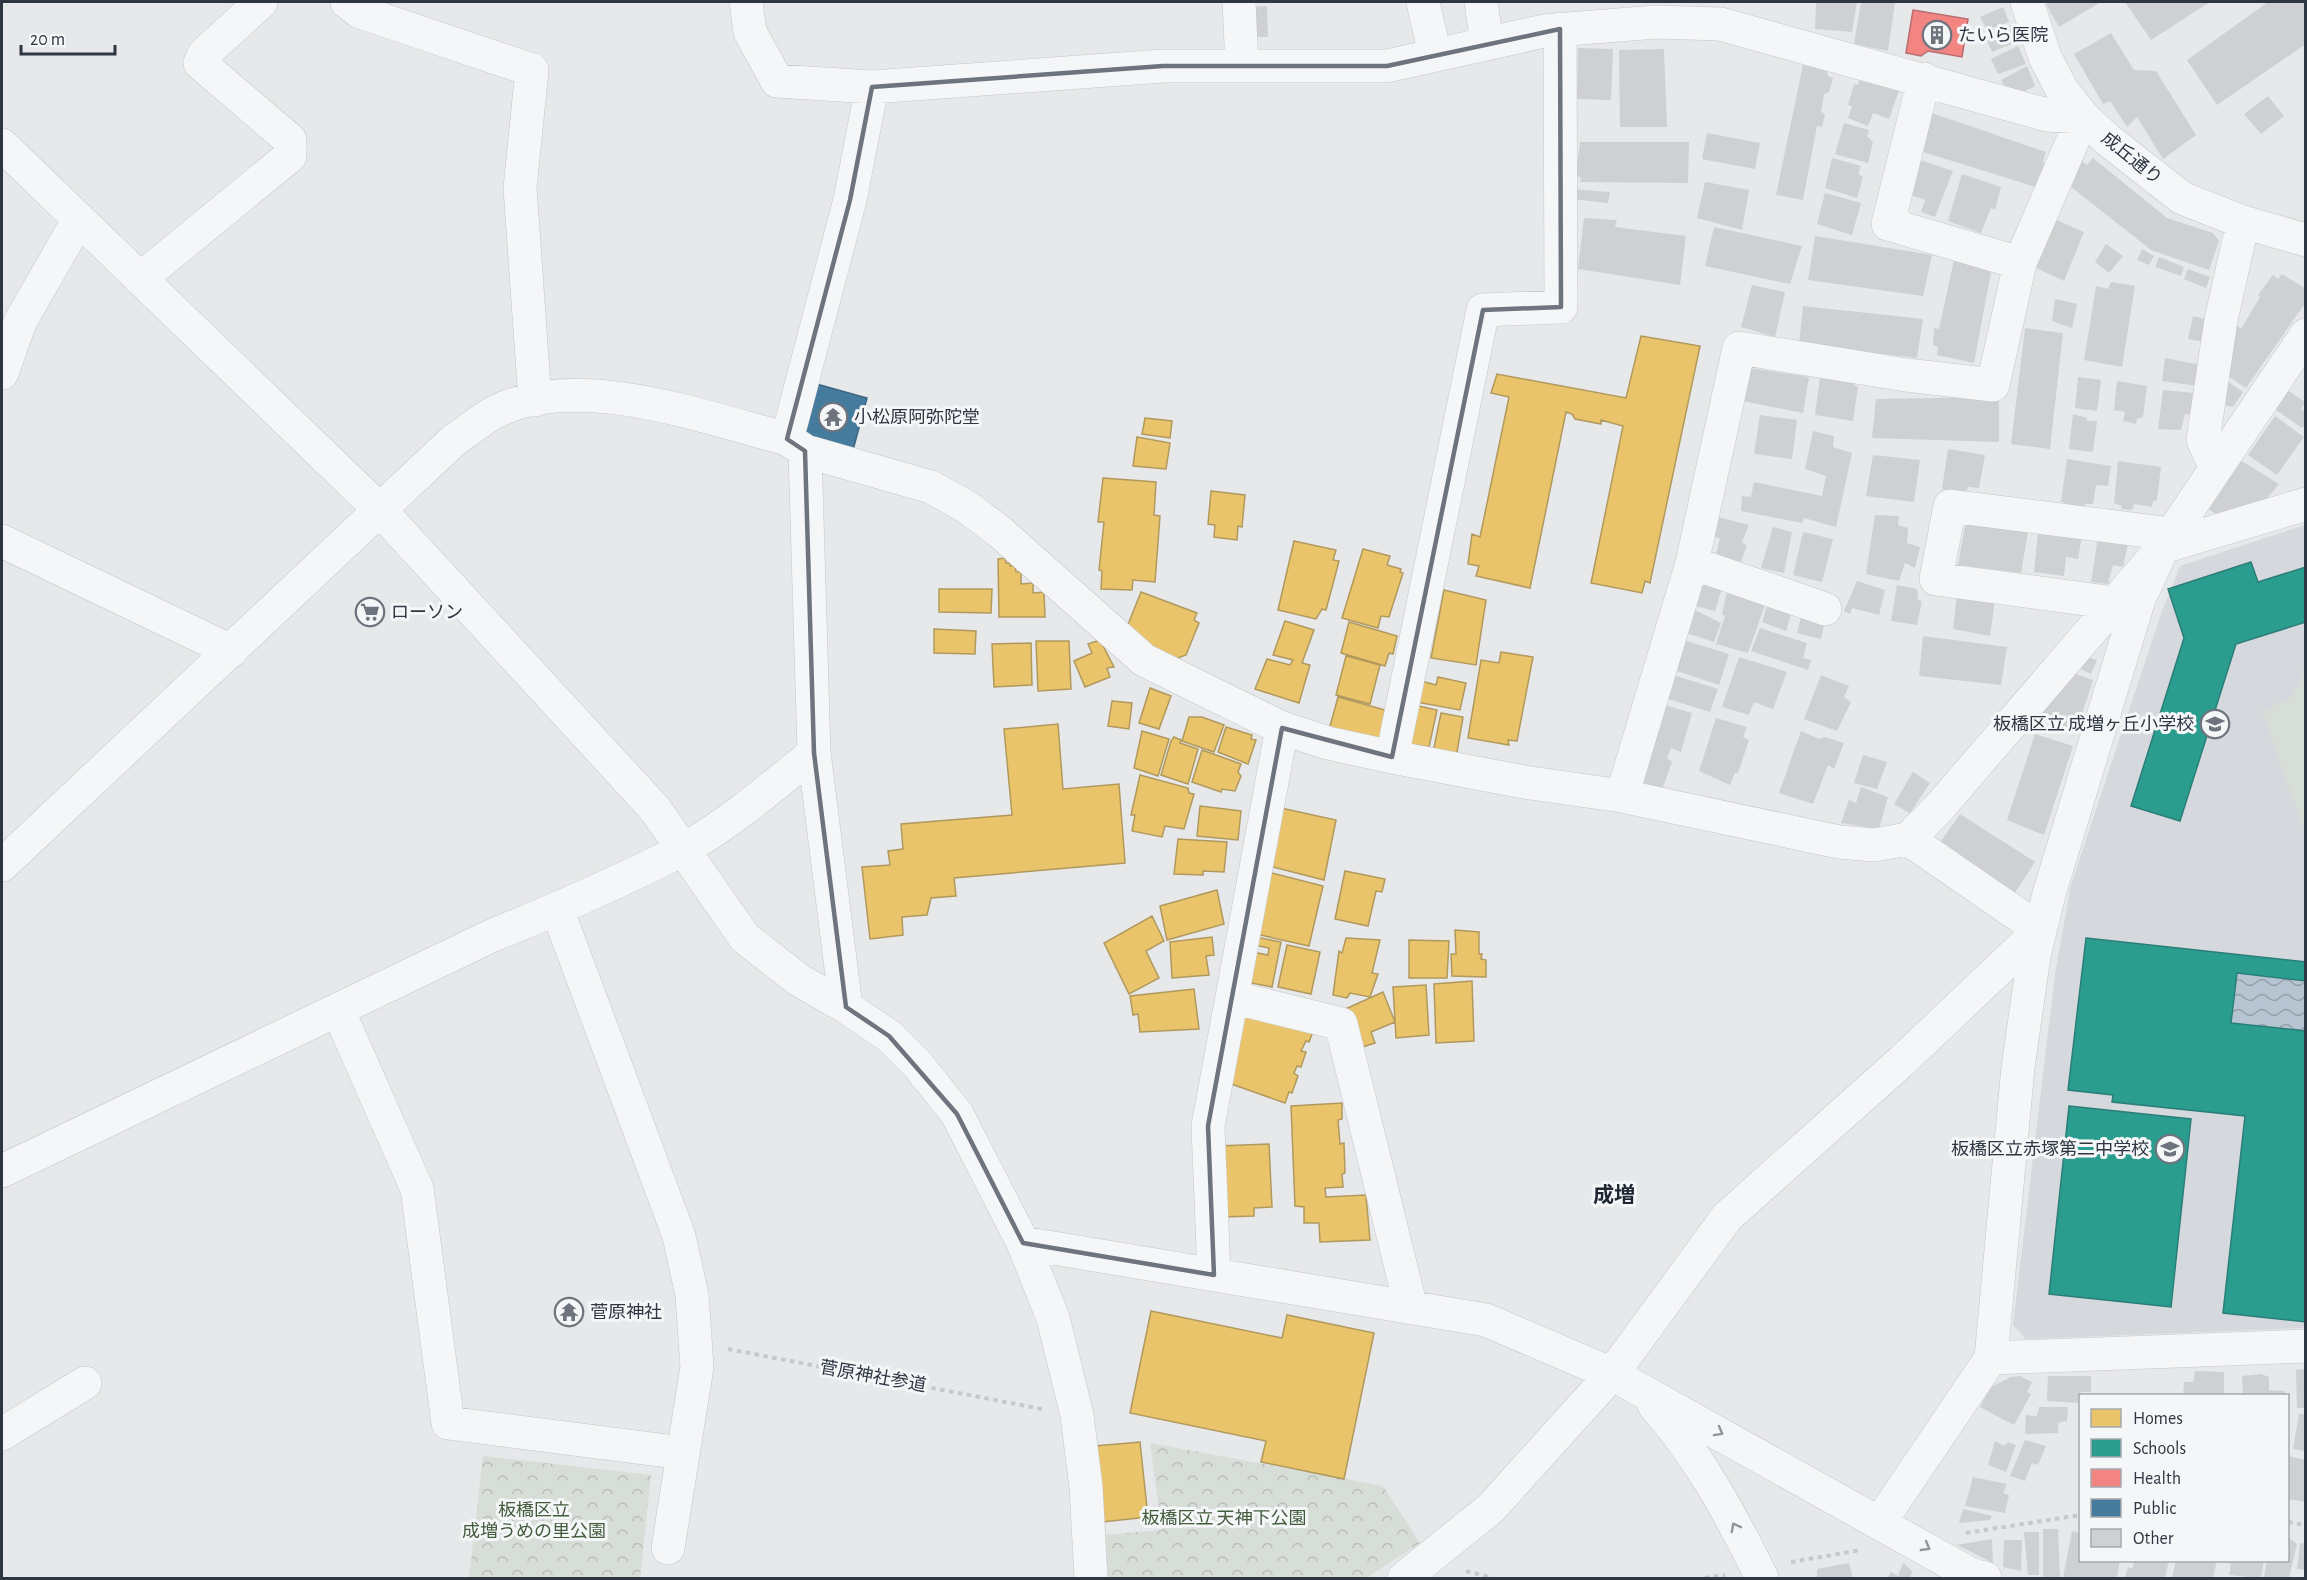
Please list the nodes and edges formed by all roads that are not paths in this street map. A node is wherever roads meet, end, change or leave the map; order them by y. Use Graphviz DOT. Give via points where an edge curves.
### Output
graph roads {
  1 [pos="261,2"];
  2 [pos="347,2"];
  3 [pos="746,2"];
  4 [pos="1239,2"];
  5 [pos="1423,2"];
  6 [pos="1481,2"];
  7 [pos="2027,2"];
  8 [pos="1560,29"];
  9 [pos="1487,44"];
  10 [pos="1435,56"];
  11 [pos="1242,66"];
  12 [pos="1924,79"];
  13 [pos="872,87"];
  14 [pos="2083,117"];
  15 [pos="2,145"];
  16 [pos="79,219"];
  17 [pos="2243,222"];
  18 [pos="2306,240"];
  19 [pos="2020,262"];
  20 [pos="140,279"];
  21 [pos="2306,335"];
  22 [pos="2,373"];
  23 [pos="535,400"];
  24 [pos="796,445"];
  25 [pos="2216,468"];
  26 [pos="2306,504"];
  27 [pos="380,510"];
  28 [pos="2,541"];
  29 [pos="2167,541"];
  30 [pos="1692,563"];
  31 [pos="2114,603"];
  32 [pos="1825,609"];
  33 [pos="231,651"];
  34 [pos="1282,728"];
  35 [pos="814,753"];
  36 [pos="1392,757"];
  37 [pos="1622,796"];
  38 [pos="1908,839"];
  39 [pos="683,849"];
  40 [pos="2,865"];
  41 [pos="557,909"];
  42 [pos="2040,930"];
  43 [pos="1232,997"];
  44 [pos="846,1006"];
  45 [pos="338,1010"];
  46 [pos="2,1171"];
  47 [pos="1023,1244"];
  48 [pos="1214,1275"];
  49 [pos="1411,1308"];
  50 [pos="2306,1346"];
  51 [pos="1990,1358"];
  52 [pos="1625,1382"];
  53 [pos="85,1383"];
  54 [pos="2,1434"];
  55 [pos="683,1453"];
  56 [pos="1880,1522"];
  57 [pos="668,1548"];
  58 [pos="1091,1578"];
  59 [pos="1404,1578"];
  60 [pos="1762,1578"];
  61 [pos="1984,1578"];
  1 -- 20 [label="street" via="204,54 200,63 290,140 290,156"];
  2 -- 23 [label="street" via="360,12 532,70 520,188"];
  3 -- 13 [label="street" via="750,32 777,81"];
  4 -- 11 [label="street"];
  5 -- 10 [label="street"];
  6 -- 9 [label="street"];
  7 -- 14 [label="street, 成丘通り" via="2045,57 2062,90"];
  8 -- 9 [label="street"];
  8 -- 12 [label="street" via="1656,22 1720,24"];
  8 -- 36 [label="street" via="1561,307 1484,310"];
  9 -- 10 [label="street"];
  10 -- 11 [label="street" via="1387,66"];
  11 -- 13 [label="street" via="1163,66"];
  12 -- 14 [label="street" via="2047,115"];
  12 -- 19 [label="street" via="1888,224"];
  13 -- 24 [label="street"];
  14 -- 17 [label="street, 成丘通り" via="2182,198"];
  14 -- 19 [label="street"];
  15 -- 16 [label="street"];
  16 -- 20 [label="street"];
  16 -- 22 [label="street" via="20,322"];
  17 -- 18 [label="street, 成丘通り"];
  17 -- 25 [label="street" via="2221,320 2203,440"];
  19 -- 30 [label="street" via="1994,385 1739,348"];
  20 -- 27 [label="street"];
  21 -- 25 [label="street"];
  23 -- 24 [label="street" via="584,394 645,402"];
  23 -- 27 [label="street" via="495,412 462,435"];
  24 -- 34 [label="street" via="931,487 967,507 1144,660"];
  24 -- 35 [label="street"];
  25 -- 29 [label="street"];
  26 -- 29 [label="street"];
  27 -- 33 [label="street"];
  27 -- 39 [label="street" via="655,809"];
  28 -- 33 [label="street"];
  29 -- 31 [label="street"];
  29 -- 31 [label="street" via="1950,506 1936,579"];
  29 -- 42 [label="street" via="2139,599"];
  30 -- 32 [label="street"];
  30 -- 37 [label="street"];
  31 -- 38 [label="street"];
  33 -- 40 [label="street"];
  34 -- 36 [label="street"];
  34 -- 43 [label="street"];
  35 -- 39 [label="street"];
  35 -- 44 [label="street"];
  36 -- 37 [label="street"];
  37 -- 38 [label="street" via="1839,842 1874,845"];
  38 -- 42 [label="street"];
  39 -- 41 [label="street"];
  39 -- 44 [label="street" via="745,938 800,980"];
  41 -- 45 [label="street" via="491,936"];
  41 -- 55 [label="street" via="679,1236 692,1295 697,1366"];
  42 -- 51 [label="street" via="2018,1067"];
  42 -- 52 [label="street" via="1903,1060 1727,1217"];
  43 -- 48 [label="street" via="1208,1126"];
  43 -- 49 [label="street" via="1341,1024"];
  44 -- 47 [label="street" via="889,1036 957,1114"];
  45 -- 46 [label="street"];
  45 -- 55 [label="street" via="417,1189 448,1423"];
  47 -- 48 [label="street"];
  47 -- 58 [label="street" via="1053,1318 1077,1415"];
  48 -- 49 [label="street"];
  49 -- 52 [label="street" via="1486,1320"];
  50 -- 51 [label="street"];
  51 -- 56 [label="street"];
  52 -- 56 [label="street, one-way"];
  52 -- 59 [label="street" via="1491,1508"];
  60 -- 52 [label="street, one-way" via="1713,1484 1679,1433"];
  53 -- 54 [label="street"];
  55 -- 57 [label="street"];
  56 -- 61 [label="street, one-way" via="1972,1575"];
}
